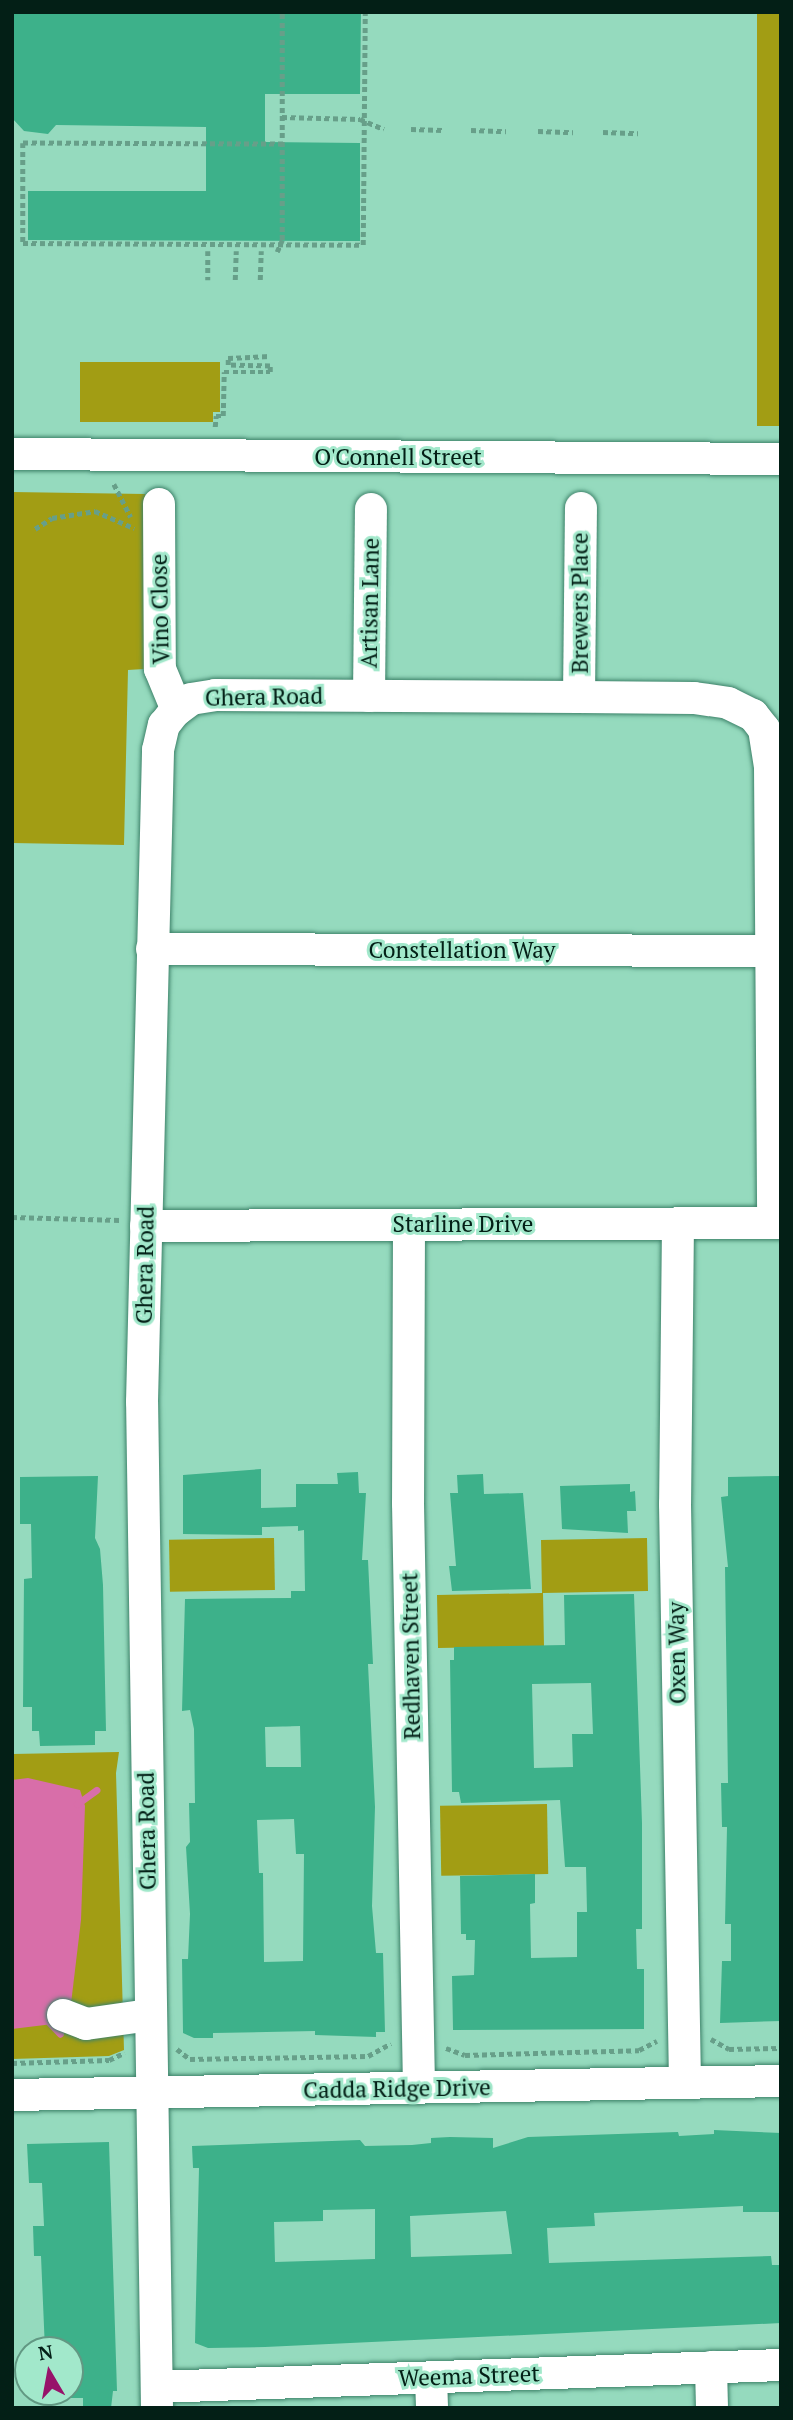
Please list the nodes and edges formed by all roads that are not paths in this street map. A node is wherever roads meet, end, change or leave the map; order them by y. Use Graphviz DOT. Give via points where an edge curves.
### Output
graph roads {
  1 [pos="14,453"];
  2 [pos="781,459"];
  3 [pos="159,504"];
  4 [pos="581,508"];
  5 [pos="371,509"];
  6 [pos="369,696"];
  7 [pos="579,697"];
  8 [pos="177,710"];
  9 [pos="152,949"];
  10 [pos="772,951"];
  11 [pos="678,1223"];
  12 [pos="777,1223"];
  13 [pos="135,1224"];
  14 [pos="409,1225"];
  15 [pos="64,2015"];
  16 [pos="149,2015"];
  17 [pos="781,2081"];
  18 [pos="685,2083"];
  19 [pos="419,2088"];
  20 [pos="151,2093"];
  21 [pos="12,2095"];
  22 [pos="781,2365"];
  23 [pos="711,2367"];
  24 [pos="432,2393"];
  25 [pos="157,2397"];
  26 [pos="712,2408"];
  1 -- 2 [label="street, O'Connell Street"];
  3 -- 8 [label="street, Vino Close" via="160,670"];
  4 -- 7 [label="street, Brewers Place"];
  5 -- 6 [label="street, Artisan Lane"];
  6 -- 7 [label="street, Ghera Road"];
  6 -- 8 [label="street, Ghera Road" via="215,695 191,699"];
  7 -- 10 [label="street, Ghera Road" via="694,698 728,703 753,715 764,729 770,767"];
  8 -- 9 [label="street, Ghera Road" via="164,725 158,750"];
  9 -- 10 [label="street, Constellation Way"];
  9 -- 13 [label="street, Ghera Road"];
  10 -- 12 [label="street"];
  11 -- 12 [label="street, Starline Drive"];
  11 -- 14 [label="street, Starline Drive"];
  11 -- 18 [label="street, Oxen Way" via="675,1504"];
  13 -- 14 [label="street, Starline Drive"];
  13 -- 16 [label="street, Ghera Road" via="142,1402"];
  14 -- 19 [label="street, Redhaven Street" via="408,1503"];
  15 -- 16 [label="street" via="81,2024"];
  16 -- 20 [label="street, Ghera Road"];
  17 -- 18 [label="street, Cadda Ridge Drive"];
  18 -- 19 [label="street, Cadda Ridge Drive"];
  19 -- 20 [label="street, Cadda Ridge Drive"];
  20 -- 21 [label="street, Cadda Ridge Drive"];
  20 -- 25 [label="street, Ghera Road"];
  22 -- 23 [label="street, Weema Street"];
  23 -- 24 [label="street, Weema Street"];
  23 -- 26 [label="street"];
  24 -- 25 [label="street, Weema Street"];
}
